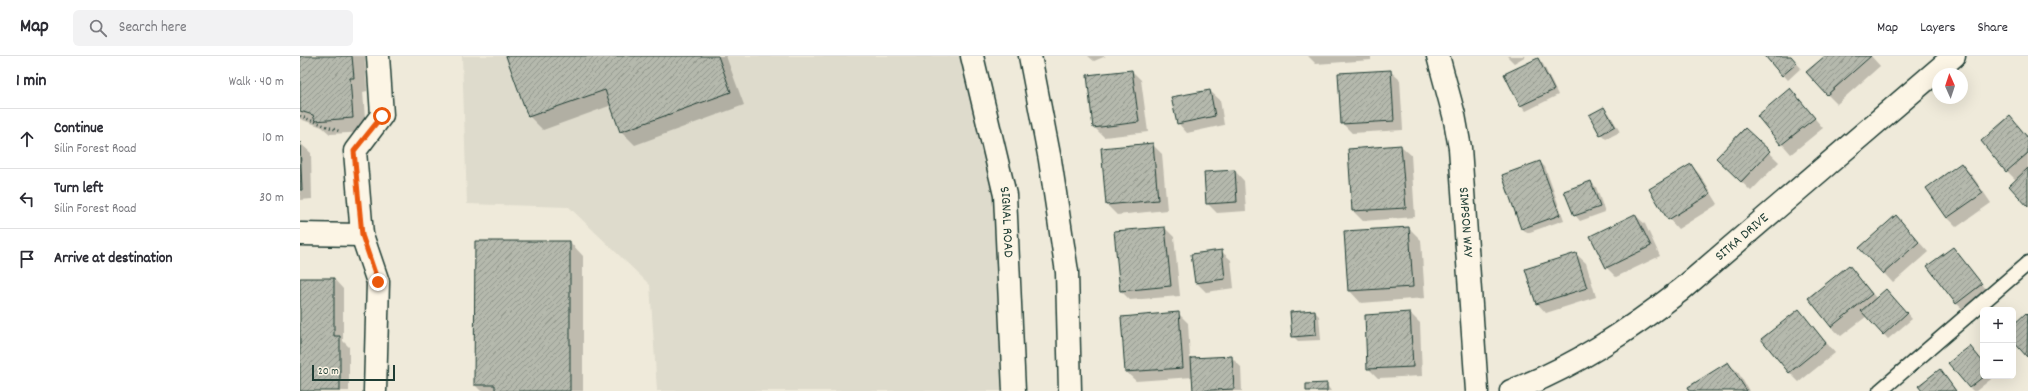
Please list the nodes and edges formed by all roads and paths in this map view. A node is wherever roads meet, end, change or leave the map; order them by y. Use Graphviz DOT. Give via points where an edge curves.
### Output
graph roads {
  1 [pos="378,56"];
  2 [pos="972,56"];
  3 [pos="1030,56"];
  4 [pos="1438,56"];
  5 [pos="1954,56"];
  6 [pos="300,116"];
  7 [pos="363,140"];
  8 [pos="300,234"];
  9 [pos="362,235"];
  10 [pos="2028,262"];
  11 [pos="375,391"];
  12 [pos="1014,391"];
  13 [pos="1070,391"];
  14 [pos="1476,391"];
  15 [pos="1511,391"];
  16 [pos="1880,391"];
  1 -- 7 [label="street" via="382,116"];
  2 -- 12 [label="street, SIGNAL ROAD" via="1005,195"];
  3 -- 13 [label="street" via="1050,160 1067,272"];
  4 -- 14 [label="street, SIMPSON WAY" via="1460,148"];
  5 -- 15 [label="street, SITKA DRIVE" via="1681,290 1641,321 1605,345"];
  6 -- 7 [label="path"];
  7 -- 9 [label="street" via="354,151"];
  8 -- 9 [label="street"];
  9 -- 11 [label="street" via="378,282"];
  10 -- 16 [label="lane"];
}
